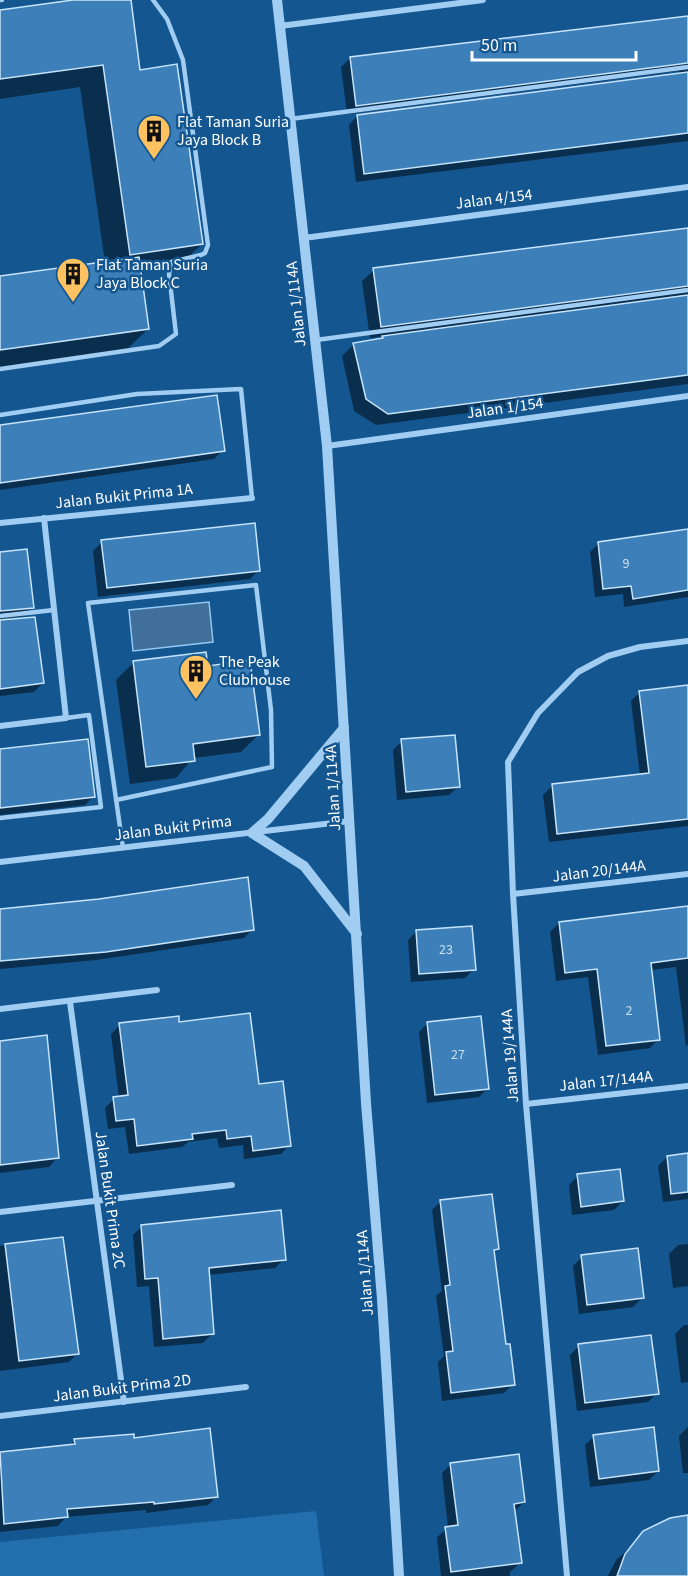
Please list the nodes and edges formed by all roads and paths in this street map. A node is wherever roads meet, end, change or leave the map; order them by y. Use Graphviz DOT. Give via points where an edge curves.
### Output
graph roads {
  1 [pos="153,0"];
  2 [pos="277,0"];
  3 [pos="483,0"];
  4 [pos="280,26"];
  5 [pos="688,67"];
  6 [pos="291,119"];
  7 [pos="688,188"];
  8 [pos="304,237"];
  9 [pos="688,290"];
  10 [pos="315,340"];
  11 [pos="0,369"];
  12 [pos="688,396"];
  13 [pos="0,415"];
  14 [pos="327,446"];
  15 [pos="252,498"];
  16 [pos="44,518"];
  17 [pos="0,523"];
  18 [pos="54,610"];
  19 [pos="0,616"];
  20 [pos="688,641"];
  21 [pos="66,718"];
  22 [pos="0,726"];
  23 [pos="344,728"];
  24 [pos="116,800"];
  25 [pos="0,818"];
  26 [pos="350,821"];
  27 [pos="252,832"];
  28 [pos="123,848"];
  29 [pos="0,862"];
  30 [pos="688,874"];
  31 [pos="513,894"];
  32 [pos="357,934"];
  33 [pos="157,990"];
  34 [pos="70,1002"];
  35 [pos="0,1009"];
  36 [pos="688,1086"];
  37 [pos="526,1104"];
  38 [pos="232,1185"];
  39 [pos="96,1202"];
  40 [pos="0,1212"];
  41 [pos="246,1387"];
  42 [pos="124,1402"];
  43 [pos="0,1416"];
  44 [pos="399,1576"];
  45 [pos="567,1576"];
  1 -- 11 [label="lane" via="167,19 183,60 208,245 206,253 171,262 176,334 159,346"];
  2 -- 4 [label="street, Jalan 1/114A"];
  3 -- 4 [label="street"];
  4 -- 6 [label="street, Jalan 1/114A"];
  5 -- 6 [label="lane"];
  6 -- 8 [label="street, Jalan 1/114A"];
  7 -- 8 [label="street, Jalan 4/154"];
  8 -- 10 [label="street, Jalan 1/114A"];
  9 -- 10 [label="lane"];
  10 -- 14 [label="street, Jalan 1/114A"];
  12 -- 14 [label="street, Jalan 1/154"];
  13 -- 15 [label="lane" via="137,394 241,389"];
  14 -- 23 [label="street, Jalan 1/114A"];
  15 -- 16 [label="street, Jalan Bukit Prima 1A"];
  16 -- 17 [label="street, Jalan Bukit Prima 1A"];
  16 -- 18 [label="street"];
  18 -- 19 [label="lane"];
  18 -- 21 [label="street"];
  20 -- 31 [label="street, Jalan 19/144A" via="608,656 578,672 538,713 508,762"];
  21 -- 22 [label="street"];
  21 -- 25 [label="lane" via="89,715 100,807"];
  23 -- 26 [label="street, Jalan 1/114A"];
  23 -- 27 [label="street" via="268,819"];
  24 -- 24 [label="lane" via="272,767 271,710 256,585 88,603"];
  24 -- 28 [label="lane"];
  26 -- 27 [label="street, Jalan Bukit Prima"];
  26 -- 32 [label="street, Jalan 1/114A"];
  27 -- 28 [label="street, Jalan Bukit Prima"];
  27 -- 32 [label="street" via="304,866"];
  28 -- 29 [label="street, Jalan Bukit Prima"];
  30 -- 31 [label="street, Jalan 20/144A"];
  31 -- 37 [label="street, Jalan 19/144A"];
  32 -- 44 [label="street, Jalan 1/114A"];
  33 -- 34 [label="street"];
  34 -- 35 [label="street"];
  34 -- 39 [label="street, Jalan Bukit Prima 2C"];
  36 -- 37 [label="street, Jalan 17/144A"];
  37 -- 45 [label="street, Jalan 19/144A"];
  38 -- 39 [label="street"];
  39 -- 40 [label="street"];
  39 -- 42 [label="street, Jalan Bukit Prima 2C"];
  41 -- 42 [label="street, Jalan Bukit Prima 2D"];
  42 -- 43 [label="street, Jalan Bukit Prima 2D"];
}
